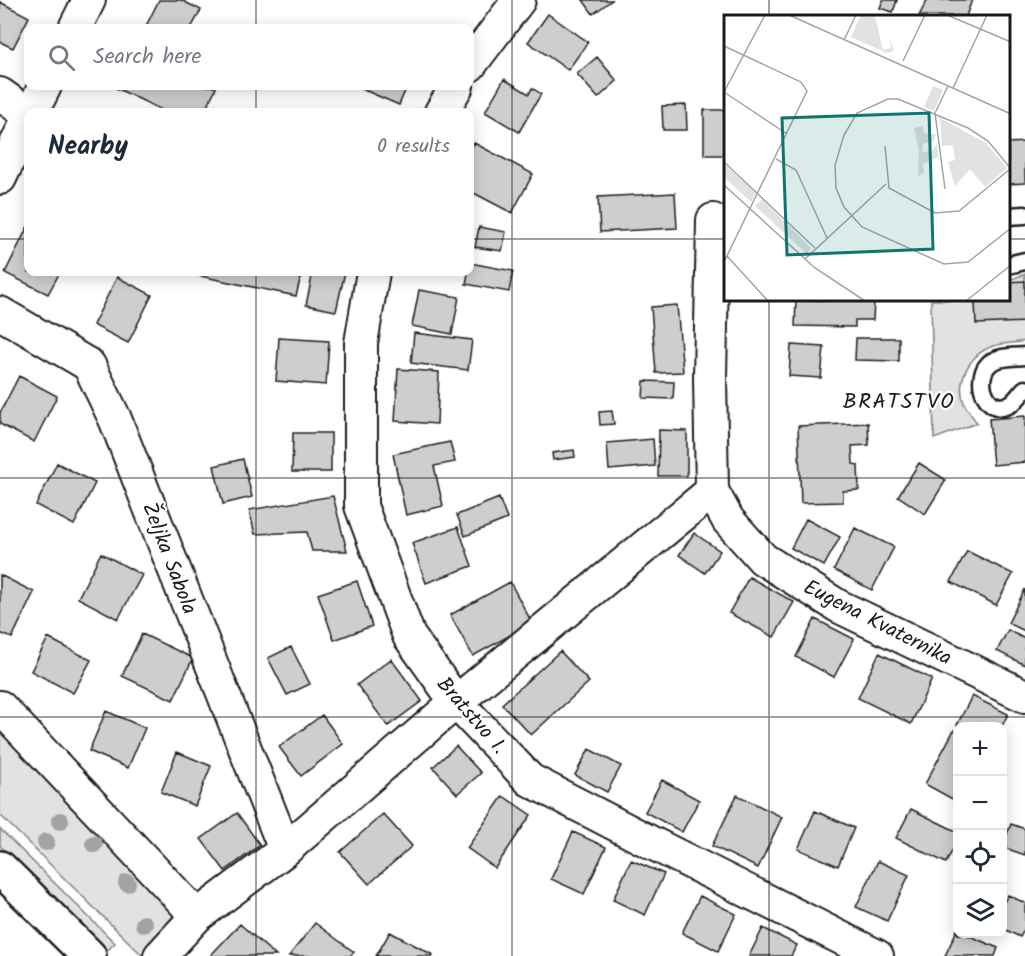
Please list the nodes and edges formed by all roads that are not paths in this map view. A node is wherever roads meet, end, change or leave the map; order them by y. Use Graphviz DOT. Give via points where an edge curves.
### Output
graph roads {
  1 [pos="89,0"];
  2 [pos="519,0"];
  3 [pos="77,24"];
  4 [pos="474,60"];
  5 [pos="43,90"];
  6 [pos="455,90"];
  7 [pos="0,94"];
  8 [pos="34,108"];
  9 [pos="443,108"];
  10 [pos="24,111"];
  11 [pos="24,128"];
  12 [pos="0,178"];
  13 [pos="1025,215"];
  14 [pos="1010,216"];
  15 [pos="713,220"];
  16 [pos="1025,261"];
  17 [pos="1010,265"];
  18 [pos="372,276"];
  19 [pos="0,313"];
  20 [pos="1025,356"];
  21 [pos="1025,389"];
  22 [pos="712,490"];
  23 [pos="1025,696"];
  24 [pos="456,702"];
  25 [pos="0,708"];
  26 [pos="285,850"];
  27 [pos="0,868"];
  28 [pos="197,916"];
  29 [pos="89,956"];
  30 [pos="160,956"];
  31 [pos="877,956"];
  1 -- 3 [label="street"];
  2 -- 4 [label="street"];
  5 -- 8 [label="street"];
  6 -- 9 [label="street"];
  7 -- 10 [label="street"];
  11 -- 12 [label="street"];
  13 -- 14 [label="lane"];
  15 -- 22 [label="street, Eugena Kvaternika"];
  16 -- 17 [label="lane"];
  18 -- 24 [label="street, Bratstvo I." via="361,343 361,506 409,636"];
  19 -- 26 [label="street, Željka Sabola" via="89,365 115,418"];
  20 -- 21 [label="lane" via="989,364 981,387 996,407 1013,402"];
  22 -- 23 [label="street, Eugena Kvaternika" via="728,520 763,559 838,606"];
  22 -- 24 [label="street"];
  24 -- 26 [label="street"];
  24 -- 31 [label="street, Bratstvo I." via="530,780"];
  25 -- 28 [label="street"];
  26 -- 28 [label="street"];
  27 -- 29 [label="main road"];
  28 -- 30 [label="street"];
}
